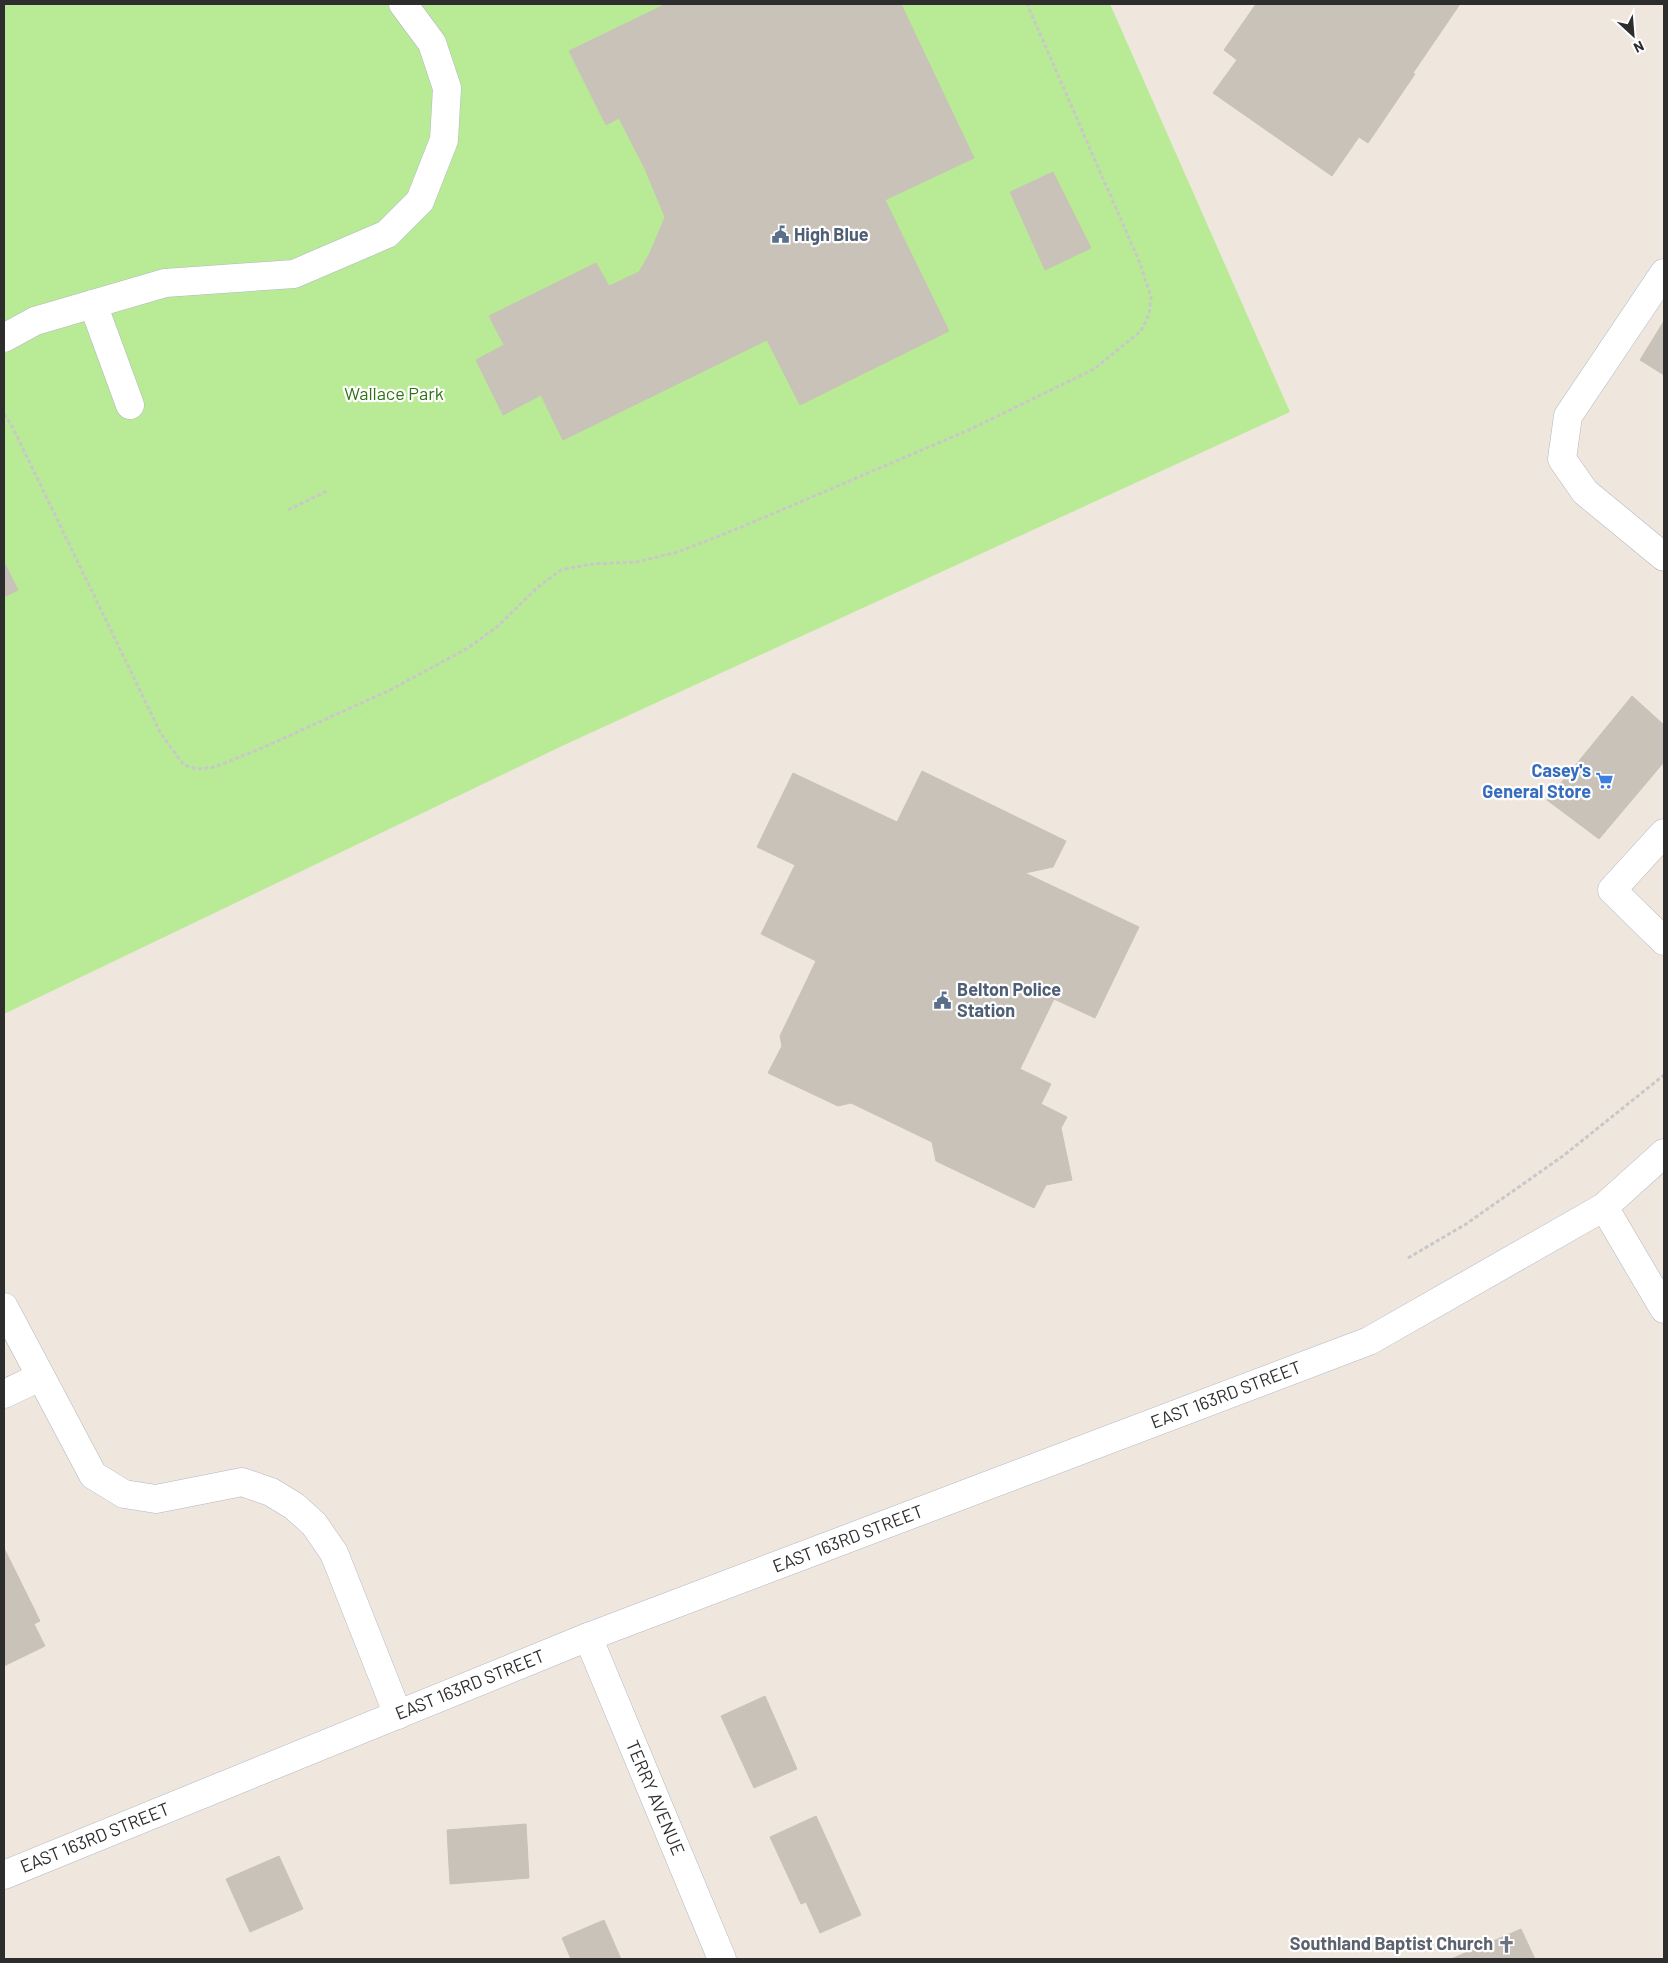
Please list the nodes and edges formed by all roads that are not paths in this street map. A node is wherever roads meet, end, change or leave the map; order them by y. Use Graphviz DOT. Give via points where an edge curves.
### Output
graph roads {
  1 [pos="403,4"];
  2 [pos="1664,273"];
  3 [pos="93,304"];
  4 [pos="4,338"];
  5 [pos="130,404"];
  6 [pos="1664,557"];
  7 [pos="1664,833"];
  8 [pos="1664,941"];
  9 [pos="1664,1153"];
  10 [pos="1604,1207"];
  11 [pos="4,1307"];
  12 [pos="1664,1309"];
  13 [pos="40,1377"];
  14 [pos="4,1394"];
  15 [pos="588,1637"];
  16 [pos="398,1715"];
  17 [pos="4,1875"];
  18 [pos="722,1959"];
  1 -- 3 [label="street" via="432,43 447,88 444,140 420,201 387,234 294,274 165,284"];
  2 -- 6 [label="street" via="1568,416 1562,459 1585,492"];
  3 -- 4 [label="street" via="35,321"];
  3 -- 5 [label="street"];
  7 -- 8 [label="street" via="1612,890"];
  9 -- 10 [label="street, EAST 163RD STREET"];
  10 -- 12 [label="street"];
  10 -- 15 [label="street, EAST 163RD STREET" via="1369,1341"];
  11 -- 13 [label="street"];
  13 -- 14 [label="street"];
  13 -- 16 [label="street" via="92,1475 124,1494 156,1498 242,1482 271,1492 314,1524 334,1553"];
  15 -- 16 [label="street, EAST 163RD STREET"];
  15 -- 18 [label="street, TERRY AVENUE"];
  16 -- 17 [label="street, EAST 163RD STREET"];
}
